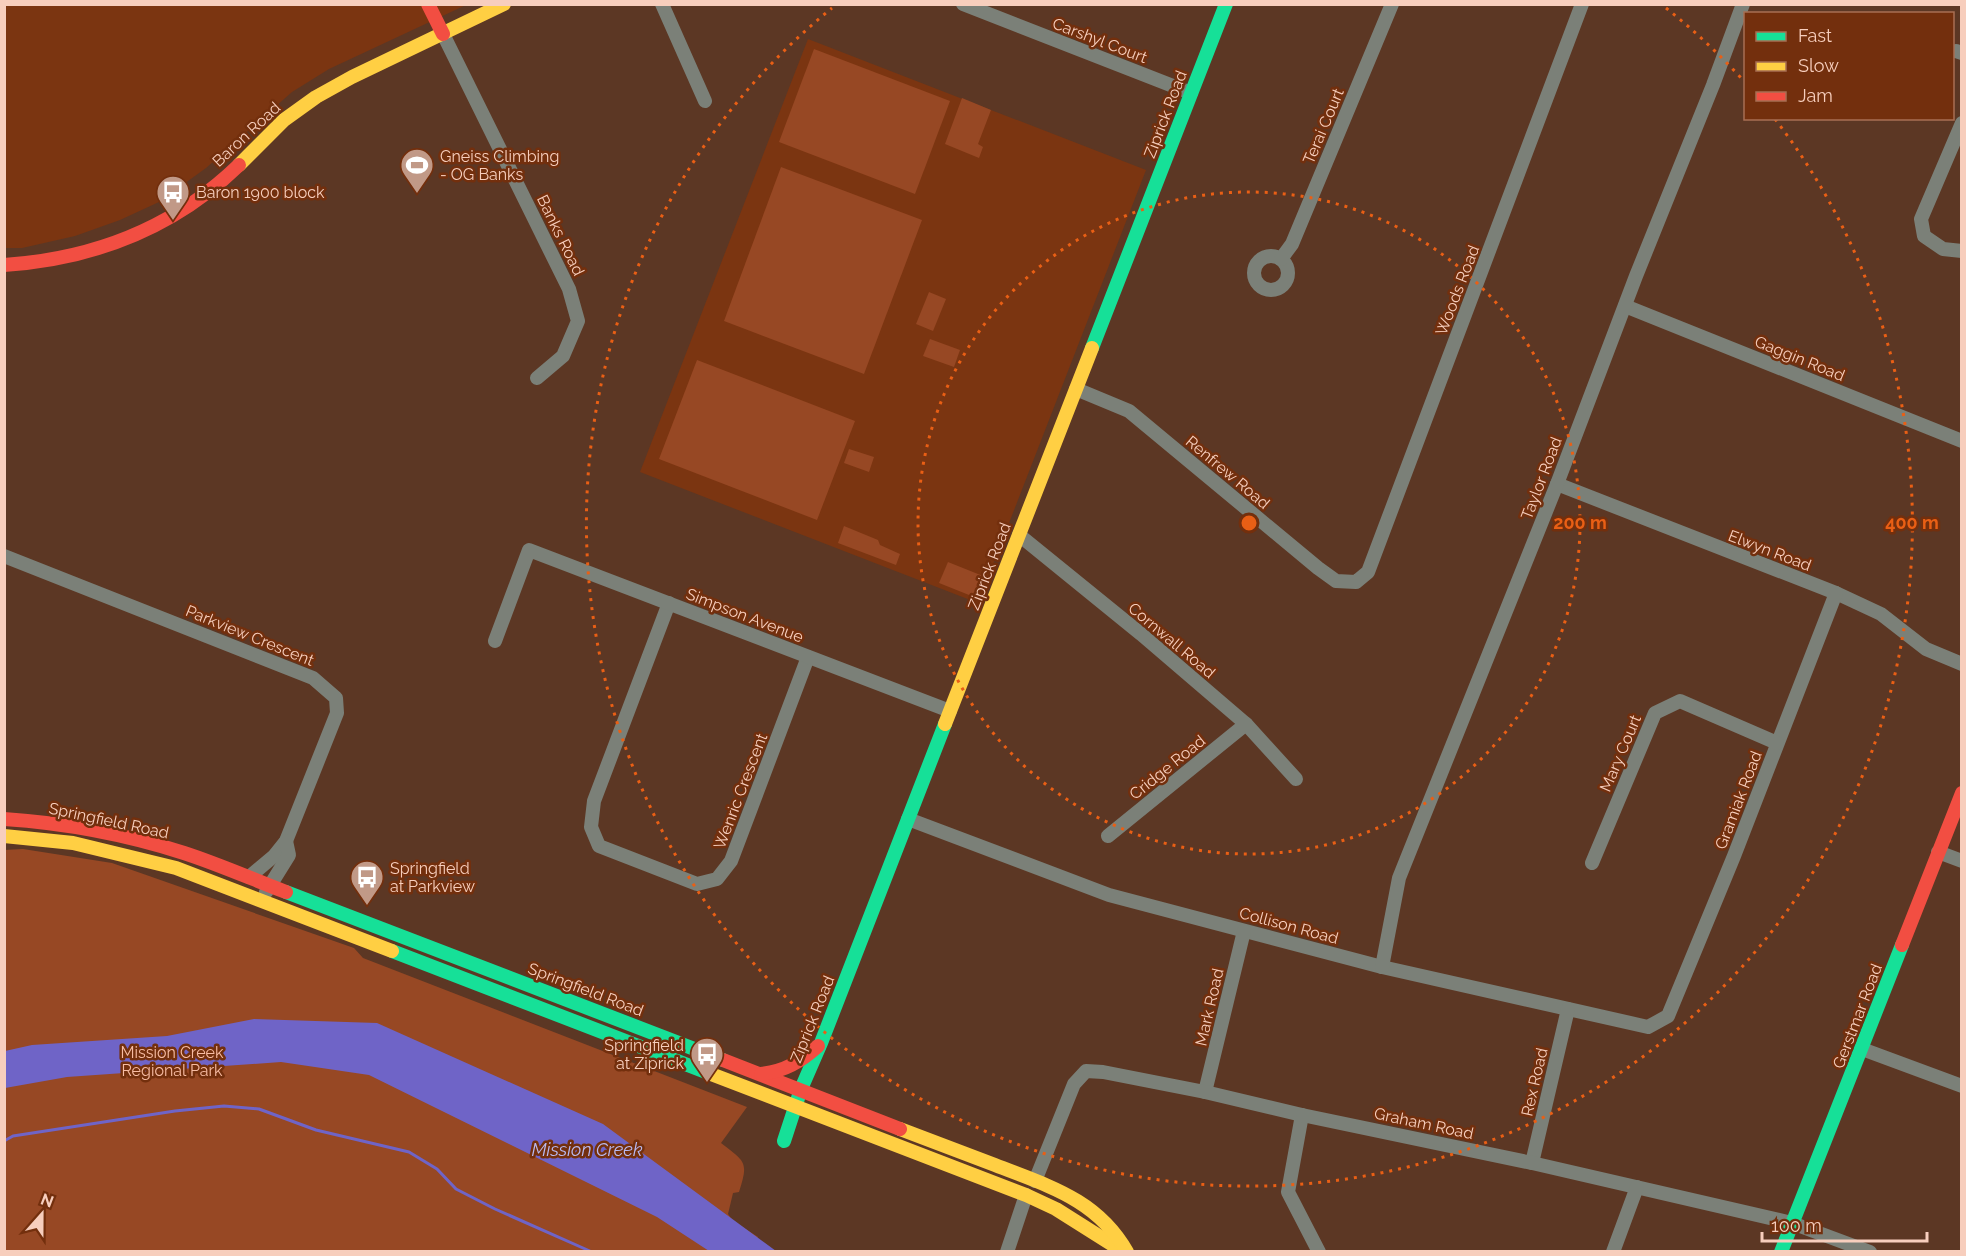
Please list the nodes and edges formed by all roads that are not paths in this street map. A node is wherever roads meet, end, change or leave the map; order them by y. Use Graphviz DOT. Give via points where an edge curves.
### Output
graph roads {
  1 [pos="428,4"];
  2 [pos="504,4"];
  3 [pos="662,4"];
  4 [pos="963,4"];
  5 [pos="1226,4"];
  6 [pos="1392,4"];
  7 [pos="1582,4"];
  8 [pos="1743,4"];
  9 [pos="443,34"];
  10 [pos="1191,93"];
  11 [pos="705,101"];
  12 [pos="1962,123"];
  13 [pos="1962,251"];
  14 [pos="1281,259"];
  15 [pos="4,265"];
  16 [pos="1625,306"];
  17 [pos="537,378"];
  18 [pos="1076,389"];
  19 [pos="1962,441"];
  20 [pos="1557,484"];
  21 [pos="1019,535"];
  22 [pos="4,556"];
  23 [pos="1356,582"];
  24 [pos="1836,593"];
  25 [pos="669,603"];
  26 [pos="495,641"];
  27 [pos="808,657"];
  28 [pos="1962,664"];
  29 [pos="950,711"];
  30 [pos="1246,724"];
  31 [pos="1777,743"];
  32 [pos="1296,778"];
  33 [pos="1962,793"];
  34 [pos="4,819"];
  35 [pos="908,819"];
  36 [pos="4,836"];
  37 [pos="1108,836"];
  38 [pos="286,841"];
  39 [pos="1938,852"];
  40 [pos="1962,861"];
  41 [pos="1592,863"];
  42 [pos="249,877"];
  43 [pos="271,886"];
  44 [pos="259,900"];
  45 [pos="1244,931"];
  46 [pos="1382,967"];
  47 [pos="1568,1009"];
  48 [pos="1668,1016"];
  49 [pos="821,1043"];
  50 [pos="1862,1049"];
  51 [pos="759,1074"];
  52 [pos="1962,1086"];
  53 [pos="801,1089"];
  54 [pos="1206,1092"];
  55 [pos="796,1107"];
  56 [pos="1302,1114"];
  57 [pos="784,1141"];
  58 [pos="1532,1163"];
  59 [pos="1035,1181"];
  60 [pos="1637,1187"];
  61 [pos="1026,1195"];
  62 [pos="1792,1223"];
  63 [pos="1007,1251"];
  64 [pos="1125,1251"];
  65 [pos="1319,1251"];
  66 [pos="1613,1251"];
  67 [pos="1781,1251"];
  68 [pos="1870,1251"];
  1 -- 9 [label="main road, Banks Road"];
  2 -- 9 [label="main road, Baron Road"];
  3 -- 11 [label="street"];
  4 -- 10 [label="street, Carshyl Court"];
  5 -- 10 [label="main road, Ziprick Road"];
  6 -- 14 [label="street, Terai Court" via="1292,244"];
  7 -- 23 [label="street, Woods Road" via="1368,572"];
  8 -- 16 [label="street, Taylor Road"];
  9 -- 15 [label="main road, Baron Road" via="303,105 227,176 182,210 135,235 84,254"];
  9 -- 17 [label="street, Banks Road" via="569,289 578,321 562,356"];
  10 -- 18 [label="main road, Ziprick Road"];
  12 -- 13 [label="street" via="1921,219 1924,236 1943,249"];
  16 -- 19 [label="street, Gaggin Road"];
  16 -- 20 [label="street, Taylor Road"];
  18 -- 21 [label="main road, Ziprick Road"];
  18 -- 23 [label="street, Renfrew Road" via="1129,411 1318,568 1336,581"];
  20 -- 24 [label="street, Elwyn Road"];
  20 -- 46 [label="street, Taylor Road" via="1399,879"];
  21 -- 29 [label="main road, Ziprick Road"];
  21 -- 30 [label="street, Cornwall Road"];
  22 -- 38 [label="street, Parkview Crescent" via="313,678 336,698 337,712"];
  24 -- 28 [label="street, Elwyn Road" via="1881,614 1926,649"];
  24 -- 31 [label="street, Gramiak Road"];
  25 -- 26 [label="street, Simpson Avenue" via="529,550"];
  25 -- 27 [label="street, Simpson Avenue"];
  25 -- 27 [label="street, Wenric Crescent" via="594,801 591,827 599,846 697,884 717,879 731,861"];
  27 -- 29 [label="street, Simpson Avenue"];
  29 -- 35 [label="main road, Ziprick Road"];
  30 -- 32 [label="street, Cornwall Road"];
  30 -- 37 [label="street, Cridge Road"];
  31 -- 41 [label="street, Mary Court" via="1680,701 1655,713"];
  31 -- 48 [label="street, Gramiak Road"];
  33 -- 39 [label="main road, Gerstmar Road"];
  34 -- 42 [label="main road, Springfield Road" via="73,826 139,839"];
  35 -- 45 [label="street, Collison Road" via="1110,895"];
  35 -- 49 [label="main road, Ziprick Road"];
  36 -- 44 [label="main road, Springfield Road" via="73,843 133,856"];
  38 -- 42 [label="street, Parkview Crescent"];
  38 -- 43 [label="street, Parkview Crescent" via="289,855"];
  39 -- 40 [label="street"];
  39 -- 50 [label="main road, Gerstmar Road"];
  42 -- 43 [label="main road, Springfield Road"];
  43 -- 44 [label="street, Parkview Crescent"];
  43 -- 51 [label="main road, Springfield Road"];
  44 -- 55 [label="main road, Springfield Road"];
  45 -- 46 [label="street, Collison Road"];
  45 -- 54 [label="street, Mark Road"];
  46 -- 47 [label="street, Collison Road"];
  47 -- 48 [label="street, Collison Road" via="1648,1027"];
  47 -- 58 [label="street, Rex Road"];
  49 -- 51 [label="main road" via="790,1068"];
  49 -- 53 [label="main road, Ziprick Road"];
  50 -- 52 [label="street"];
  50 -- 62 [label="main road, Gerstmar Road"];
  51 -- 53 [label="main road, Springfield Road"];
  53 -- 55 [label="main road, Ziprick Road"];
  53 -- 59 [label="main road, Springfield Road"];
  54 -- 56 [label="street, Graham Road"];
  54 -- 59 [label="street, Graham Road" via="1086,1071 1074,1084"];
  55 -- 57 [label="main road, Ziprick Road"];
  55 -- 61 [label="main road, Springfield Road"];
  56 -- 58 [label="street, Graham Road"];
  56 -- 65 [label="street" via="1288,1192"];
  58 -- 60 [label="street, Graham Road"];
  59 -- 64 [label="main road, Springfield Road" via="1064,1192 1095,1213 1119,1235"];
  60 -- 62 [label="street, Graham Road"];
  60 -- 66 [label="street"];
  61 -- 63 [label="street"];
  61 -- 64 [label="main road, Springfield Road"];
  62 -- 67 [label="main road, Gerstmar Road"];
  62 -- 68 [label="street, Graham Road"];
}
